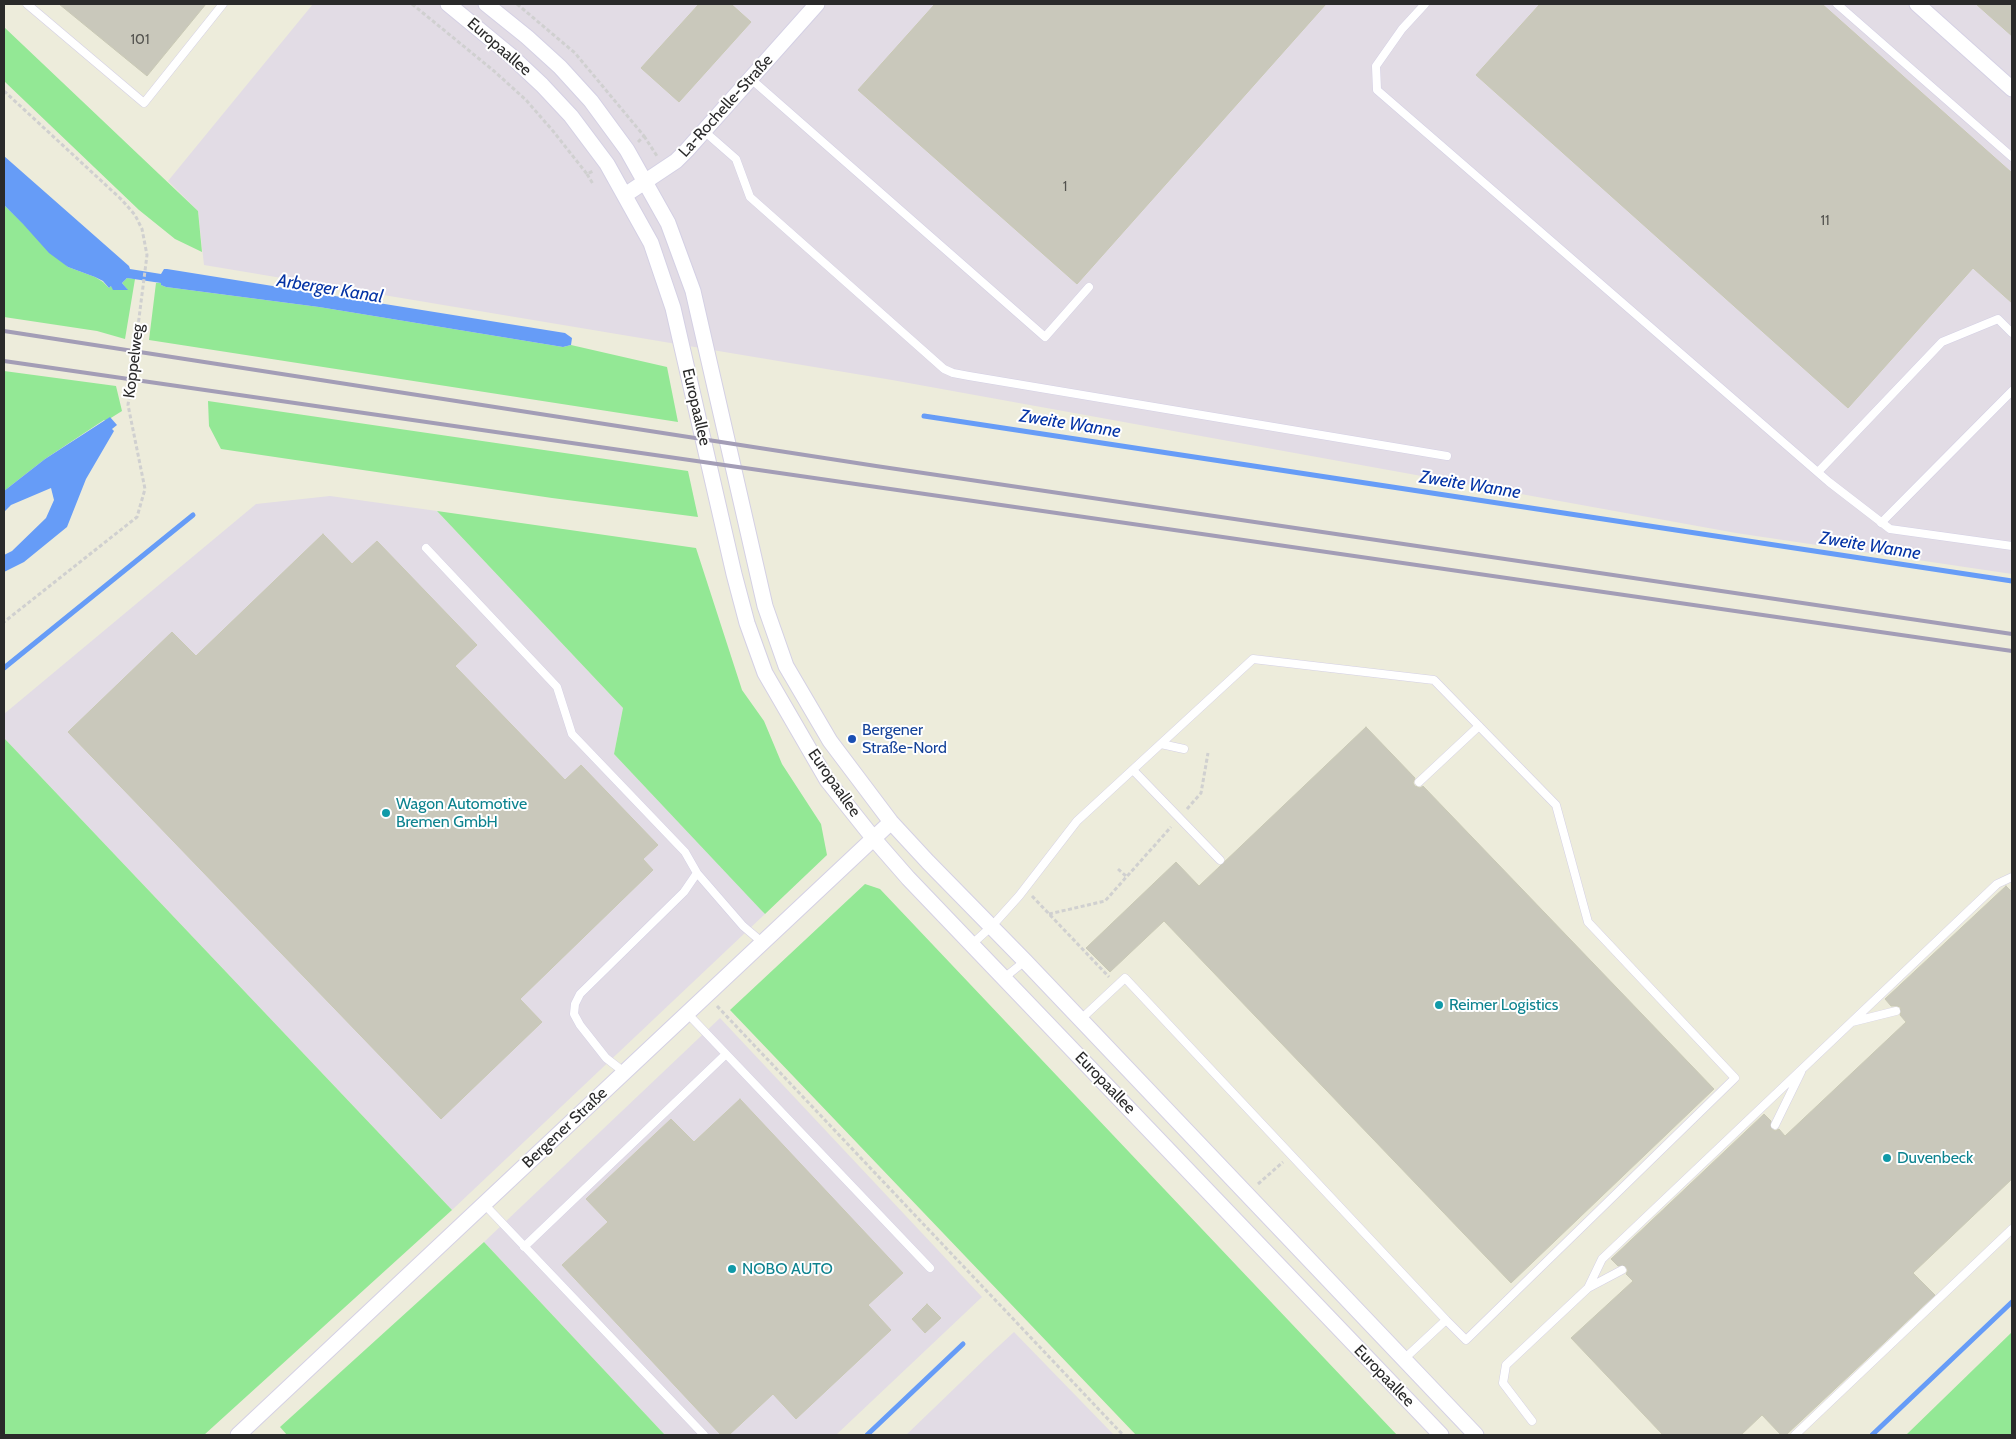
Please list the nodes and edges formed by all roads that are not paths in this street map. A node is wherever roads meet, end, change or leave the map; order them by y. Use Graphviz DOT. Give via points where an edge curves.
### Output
graph roads {
  1 [pos="27,4"];
  2 [pos="223,4"];
  3 [pos="448,4"];
  4 [pos="486,4"];
  5 [pos="817,4"];
  6 [pos="1425,4"];
  7 [pos="1838,4"];
  8 [pos="1917,4"];
  9 [pos="751,79"];
  10 [pos="2012,89"];
  11 [pos="704,131"];
  12 [pos="2012,157"];
  13 [pos="645,183"];
  14 [pos="625,195"];
  15 [pos="1089,287"];
  16 [pos="2012,333"];
  17 [pos="2012,391"];
  18 [pos="1448,456"];
  19 [pos="1818,472"];
  20 [pos="1881,523"];
  21 [pos="2012,546"];
  22 [pos="426,548"];
  23 [pos="1479,726"];
  24 [pos="1161,744"];
  25 [pos="1184,749"];
  26 [pos="1133,770"];
  27 [pos="1419,782"];
  28 [pos="892,822"];
  29 [pos="874,839"];
  30 [pos="1220,860"];
  31 [pos="697,873"];
  32 [pos="2012,877"];
  33 [pos="992,926"];
  34 [pos="762,942"];
  35 [pos="971,945"];
  36 [pos="1025,961"];
  37 [pos="1004,978"];
  38 [pos="1896,1011"];
  39 [pos="687,1013"];
  40 [pos="1080,1020"];
  41 [pos="1849,1023"];
  42 [pos="726,1054"];
  43 [pos="1804,1066"];
  44 [pos="624,1072"];
  45 [pos="1775,1126"];
  46 [pos="484,1204"];
  47 [pos="2012,1229"];
  48 [pos="524,1247"];
  49 [pos="930,1268"];
  50 [pos="1622,1270"];
  51 [pos="1588,1288"];
  52 [pos="1446,1320"];
  53 [pos="1403,1360"];
  54 [pos="1532,1420"];
  55 [pos="238,1435"];
  56 [pos="704,1435"];
  57 [pos="1441,1435"];
  58 [pos="1476,1435"];
  59 [pos="1795,1435"];
  1 -- 2 [label="lane" via="144,102"];
  3 -- 14 [label="street, Europaallee" via="542,84 607,164"];
  4 -- 13 [label="street, Europaallee" via="560,67 591,101 627,150"];
  5 -- 9 [label="street, La-Rochelle-Straße"];
  6 -- 19 [label="lane" via="1402,29 1376,66 1377,90"];
  7 -- 12 [label="lane"];
  8 -- 10 [label="street"];
  9 -- 11 [label="street, La-Rochelle-Straße"];
  9 -- 15 [label="lane" via="1045,337"];
  11 -- 13 [label="street, La-Rochelle-Straße" via="676,161"];
  11 -- 18 [label="lane" via="736,159 750,197 944,370"];
  13 -- 14 [label="street, La-Rochelle-Straße"];
  13 -- 28 [label="street, Europaallee" via="668,224 693,291 756,573 786,666 830,741"];
  14 -- 29 [label="street, Europaallee" via="651,243 673,308 734,574 765,673 827,780"];
  16 -- 19 [label="lane" via="1998,319 1942,342"];
  17 -- 20 [label="lane"];
  19 -- 20 [label="lane"];
  20 -- 21 [label="lane" via="1890,529"];
  22 -- 31 [label="lane" via="557,687 572,734 685,852"];
  23 -- 24 [label="lane" via="1434,680 1253,659"];
  23 -- 27 [label="lane"];
  23 -- 52 [label="lane" via="1556,806 1588,922 1735,1078 1466,1340"];
  24 -- 25 [label="lane"];
  24 -- 26 [label="lane"];
  26 -- 30 [label="lane"];
  26 -- 33 [label="lane" via="1077,821"];
  28 -- 29 [label="street, Bergener Straße"];
  28 -- 33 [label="street, Europaallee"];
  29 -- 34 [label="street, Bergener Straße"];
  29 -- 35 [label="street, Europaallee"];
  31 -- 34 [label="lane" via="743,926"];
  31 -- 44 [label="lane" via="684,892 580,994 575,1004 574,1014 580,1025 606,1058"];
  32 -- 41 [label="lane" via="1996,884"];
  33 -- 35 [label="lane"];
  33 -- 36 [label="street, Europaallee"];
  34 -- 39 [label="street, Bergener Straße"];
  35 -- 37 [label="street, Europaallee"];
  36 -- 37 [label="lane"];
  36 -- 40 [label="street, Europaallee"];
  37 -- 57 [label="street, Europaallee"];
  38 -- 41 [label="lane"];
  39 -- 42 [label="lane"];
  39 -- 44 [label="street, Bergener Straße"];
  40 -- 52 [label="lane" via="1125,978"];
  40 -- 53 [label="street, Europaallee"];
  41 -- 43 [label="lane"];
  42 -- 48 [label="lane"];
  42 -- 49 [label="lane"];
  43 -- 45 [label="lane"];
  43 -- 51 [label="lane" via="1602,1258"];
  44 -- 46 [label="street, Bergener Straße"];
  46 -- 48 [label="lane"];
  46 -- 55 [label="street, Bergener Straße"];
  47 -- 59 [label="lane"];
  48 -- 56 [label="lane"];
  50 -- 51 [label="lane"];
  51 -- 54 [label="lane" via="1506,1365 1503,1383"];
  52 -- 53 [label="lane"];
  53 -- 58 [label="street, Europaallee"];
}
